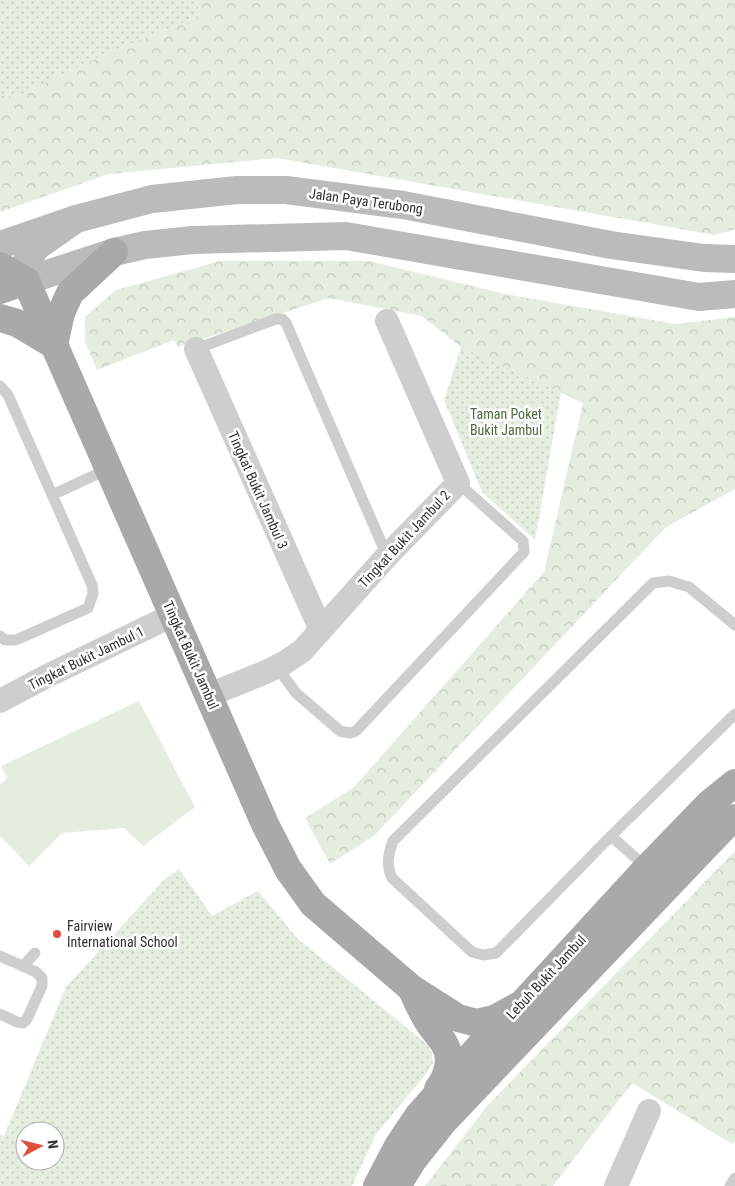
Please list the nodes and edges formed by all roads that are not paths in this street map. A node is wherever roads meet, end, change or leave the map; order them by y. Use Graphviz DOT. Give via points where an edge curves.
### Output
graph roads {
  1 [pos="76,219"];
  2 [pos="0,245"];
  3 [pos="114,252"];
  4 [pos="735,259"];
  5 [pos="0,266"];
  6 [pos="26,281"];
  7 [pos="0,290"];
  8 [pos="735,294"];
  9 [pos="0,318"];
  10 [pos="387,321"];
  11 [pos="54,345"];
  12 [pos="196,349"];
  13 [pos="0,386"];
  14 [pos="108,469"];
  15 [pos="458,483"];
  16 [pos="52,495"];
  17 [pos="387,556"];
  18 [pos="173,615"];
  19 [pos="735,625"];
  20 [pos="320,630"];
  21 [pos="0,636"];
  22 [pos="277,667"];
  23 [pos="209,695"];
  24 [pos="0,701"];
  25 [pos="735,714"];
  26 [pos="735,783"];
  27 [pos="735,818"];
  28 [pos="611,836"];
  29 [pos="647,868"];
  30 [pos="35,953"];
  31 [pos="0,956"];
  32 [pos="23,966"];
  33 [pos="411,988"];
  34 [pos="522,1004"];
  35 [pos="0,1014"];
  36 [pos="649,1110"];
  37 [pos="418,1116"];
  38 [pos="735,1178"];
  39 [pos="377,1186"];
  40 [pos="397,1186"];
  41 [pos="616,1186"];
  42 [pos="730,1186"];
  1 -- 2 [label="main road, Jalan Paya Terubong"];
  1 -- 4 [label="main road, Jalan Paya Terubong" via="152,199 237,190 286,190 403,205 611,245"];
  1 -- 6 [label="main road" via="36,247 26,262"];
  3 -- 6 [label="main road"];
  3 -- 8 [label="main road" via="193,240 346,236 699,297"];
  3 -- 11 [label="main road" via="70,293 61,313"];
  5 -- 6 [label="main road"];
  6 -- 7 [label="main road"];
  6 -- 11 [label="main road, Tingkat Bukit Jambul"];
  9 -- 11 [label="main road" via="17,322"];
  10 -- 15 [label="street, Tingkat Bukit Jambul 2"];
  11 -- 14 [label="main road, Tingkat Bukit Jambul"];
  12 -- 17 [label="lane" via="276,319 286,323"];
  12 -- 20 [label="street, Tingkat Bukit Jambul 3"];
  13 -- 16 [label="lane" via="8,395"];
  14 -- 16 [label="lane"];
  14 -- 18 [label="main road, Tingkat Bukit Jambul"];
  15 -- 17 [label="street, Tingkat Bukit Jambul 2"];
  15 -- 22 [label="lane" via="523,541 524,552 356,731 340,731 296,693"];
  16 -- 21 [label="lane" via="92,586 91,601 88,608 16,640 5,640"];
  17 -- 20 [label="street, Tingkat Bukit Jambul 2"];
  18 -- 23 [label="main road, Tingkat Bukit Jambul"];
  18 -- 24 [label="street, Tingkat Bukit Jambul 1"];
  19 -- 28 [label="lane" via="689,587 669,581 654,583 393,841 388,855 388,870 392,878 472,952 483,955 496,953"];
  20 -- 22 [label="street, Tingkat Bukit Jambul 2" via="302,651"];
  22 -- 23 [label="street, Tingkat Bukit Jambul 2"];
  23 -- 33 [label="main road, Tingkat Bukit Jambul" via="288,869 313,904"];
  25 -- 28 [label="lane"];
  26 -- 29 [label="main road, Lebuh Bukit Jambul" via="709,804"];
  27 -- 40 [label="main road, Lebuh Bukit Jambul" via="444,1121"];
  28 -- 29 [label="lane"];
  29 -- 34 [label="main road, Lebuh Bukit Jambul"];
  30 -- 32 [label="lane"];
  31 -- 32 [label="lane"];
  32 -- 35 [label="lane" via="42,978 42,986 27,1019 23,1023 17,1022"];
  33 -- 34 [label="main road" via="458,1018 477,1023 494,1020"];
  33 -- 37 [label="main road" via="428,1022 446,1046 449,1059 443,1082"];
  34 -- 37 [label="main road, Lebuh Bukit Jambul"];
  36 -- 41 [label="street"];
  37 -- 39 [label="main road, Lebuh Bukit Jambul"];
  38 -- 42 [label="lane"];
}
